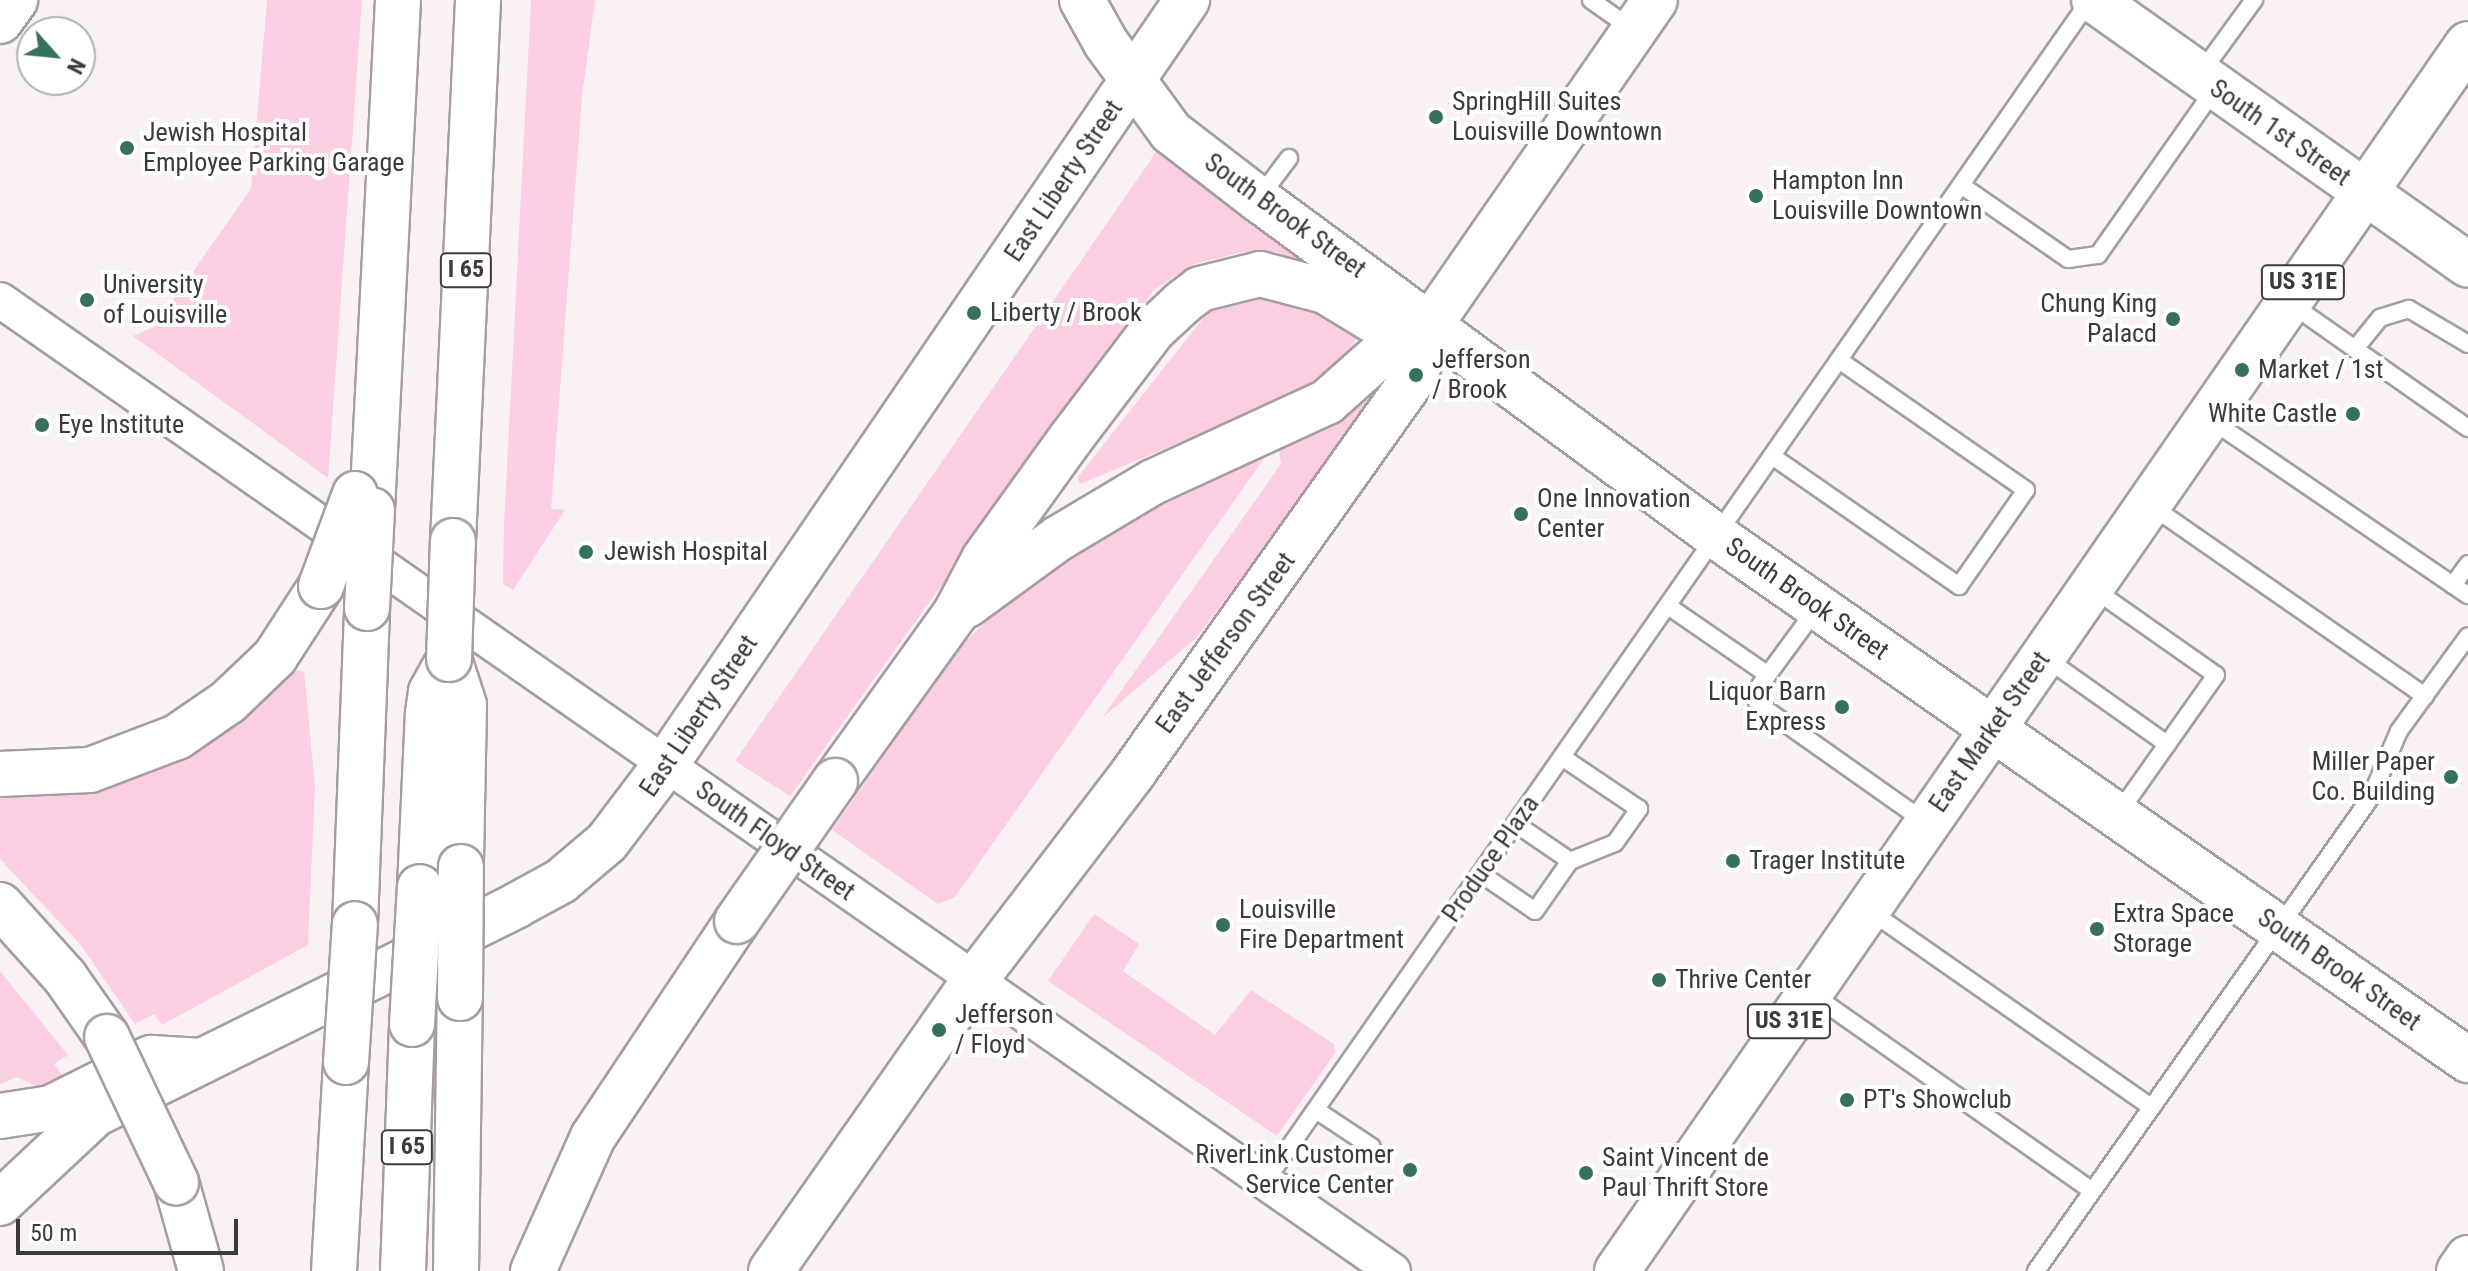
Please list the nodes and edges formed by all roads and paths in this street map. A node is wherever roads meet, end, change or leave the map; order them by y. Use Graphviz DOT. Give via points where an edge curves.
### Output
graph roads {
  1 [pos="15,0"];
  2 [pos="398,0"];
  3 [pos="478,0"];
  4 [pos="1082,0"];
  5 [pos="1187,0"];
  6 [pos="1591,0"];
  7 [pos="2092,0"];
  8 [pos="2251,1"];
  9 [pos="1644,15"];
  10 [pos="0,21"];
  11 [pos="2468,44"];
  12 [pos="1132,80"];
  13 [pos="2208,82"];
  14 [pos="1289,158"];
  15 [pos="1961,185"];
  16 [pos="2365,193"];
  17 [pos="1258,199"];
  18 [pos="2468,265"];
  19 [pos="0,300"];
  20 [pos="2289,303"];
  21 [pos="1430,325"];
  22 [pos="2468,344"];
  23 [pos="2355,349"];
  24 [pos="1839,360"];
  25 [pos="2209,418"];
  26 [pos="2468,428"];
  27 [pos="1772,456"];
  28 [pos="364,502"];
  29 [pos="2149,504"];
  30 [pos="1716,536"];
  31 [pos="2468,564"];
  32 [pos="2453,585"];
  33 [pos="2091,587"];
  34 [pos="2468,595"];
  35 [pos="1668,606"];
  36 [pos="1818,607"];
  37 [pos="955,614"];
  38 [pos="2468,636"];
  39 [pos="2043,656"];
  40 [pos="449,659"];
  41 [pos="1768,675"];
  42 [pos="2425,696"];
  43 [pos="1992,729"];
  44 [pos="2167,744"];
  45 [pos="1562,757"];
  46 [pos="666,764"];
  47 [pos="0,774"];
  48 [pos="2117,816"];
  49 [pos="1926,823"];
  50 [pos="1516,824"];
  51 [pos="1570,861"];
  52 [pos="1481,874"];
  53 [pos="0,905"];
  54 [pos="1866,909"];
  55 [pos="2276,927"];
  56 [pos="975,980"];
  57 [pos="1808,992"];
  58 [pos="2468,1060"];
  59 [pos="202,1061"];
  60 [pos="2151,1107"];
  61 [pos="1316,1110"];
  62 [pos="0,1116"];
  63 [pos="1372,1147"];
  64 [pos="1265,1182"];
  65 [pos="2092,1191"];
  66 [pos="0,1203"];
  67 [pos="2468,1258"];
  68 [pos="201,1271"];
  69 [pos="334,1271"];
  70 [pos="403,1271"];
  71 [pos="456,1271"];
  72 [pos="533,1271"];
  73 [pos="771,1271"];
  74 [pos="1393,1271"];
  75 [pos="1617,1271"];
  76 [pos="2036,1271"];
  77 [pos="2459,1271"];
  1 -- 10 [label="main road"];
  2 -- 28 [label="main road, I 65" via="375,437"];
  3 -- 40 [label="main road, I 65, bridge"];
  4 -- 12 [label="main road, South Brook Street"];
  5 -- 12 [label="main road, East Liberty Street"];
  6 -- 9 [label="lane"];
  7 -- 13 [label="main road, South 1st Street"];
  7 -- 15 [label="lane, Produce Plaza"];
  8 -- 13 [label="lane"];
  9 -- 21 [label="main road, East Jefferson Street"];
  11 -- 16 [label="main road, US 31E"];
  12 -- 17 [label="main road, South Brook Street" via="1171,132"];
  12 -- 46 [label="main road, East Liberty Street"];
  13 -- 15 [label="lane" via="2098,255 2068,259"];
  13 -- 16 [label="main road, South 1st Street"];
  14 -- 17 [label="lane"];
  15 -- 24 [label="lane, Produce Plaza"];
  16 -- 18 [label="main road, South 1st Street"];
  16 -- 20 [label="main road, East Market Street / US 31E"];
  17 -- 21 [label="main road, South Brook Street"];
  19 -- 46 [label="street, South Floyd Street"];
  20 -- 23 [label="lane"];
  20 -- 25 [label="main road, East Market Street / US 31E"];
  21 -- 30 [label="main road, South Brook Street"];
  21 -- 37 [label="main road" via="1382,353 1327,402 1153,482 1059,538"];
  21 -- 37 [label="main road" via="1371,319 1325,291 1276,276 1242,275 1200,289 1153,330 1071,438 984,559"];
  21 -- 56 [label="main road, East Jefferson Street" via="1416,375 1133,773"];
  22 -- 23 [label="lane" via="2409,309 2380,318"];
  23 -- 26 [label="lane"];
  24 -- 27 [label="lane, Produce Plaza"];
  24 -- 27 [label="lane" via="2026,490 1959,586"];
  25 -- 29 [label="main road, East Market Street / US 31E"];
  25 -- 32 [label="lane"];
  27 -- 30 [label="lane, Produce Plaza"];
  28 -- 47 [label="main road, bridge" via="321,586 275,657 228,702 177,737 90,770"];
  28 -- 69 [label="main road, I 65, bridge" via="367,608 355,924"];
  29 -- 33 [label="main road, East Market Street / US 31E"];
  29 -- 42 [label="lane"];
  30 -- 35 [label="lane, Produce Plaza"];
  30 -- 36 [label="main road, South Brook Street"];
  31 -- 32 [label="lane"];
  32 -- 34 [label="lane"];
  33 -- 39 [label="main road, East Market Street / US 31E"];
  33 -- 44 [label="lane" via="2216,675"];
  35 -- 41 [label="lane"];
  35 -- 45 [label="lane, Produce Plaza"];
  36 -- 41 [label="lane"];
  36 -- 43 [label="main road, South Brook Street"];
  37 -- 72 [label="main road, bridge" via="737,921 593,1137"];
  38 -- 42 [label="lane"];
  39 -- 43 [label="main road, East Market Street / US 31E"];
  39 -- 44 [label="lane"];
  40 -- 70 [label="main road, I 65, bridge" via="431,692 428,713"];
  40 -- 71 [label="main road, bridge" via="464,705"];
  41 -- 49 [label="lane" via="1755,696 1758,704"];
  42 -- 55 [label="lane" via="2399,731 2371,797"];
  43 -- 48 [label="main road, South Brook Street"];
  43 -- 49 [label="main road, East Market Street / US 31E"];
  44 -- 48 [label="lane"];
  45 -- 50 [label="lane, Produce Plaza"];
  45 -- 51 [label="lane" via="1639,809 1615,843"];
  46 -- 56 [label="street, South Floyd Street"];
  46 -- 59 [label="main road, East Liberty Street" via="607,842 561,881"];
  48 -- 55 [label="main road, South Brook Street"];
  49 -- 54 [label="main road, East Market Street / US 31E"];
  50 -- 51 [label="lane"];
  50 -- 52 [label="lane, Produce Plaza"];
  51 -- 52 [label="lane" via="1535,911"];
  52 -- 61 [label="lane, Produce Plaza"];
  53 -- 68 [label="main road, bridge" via="65,977 107,1037 176,1182"];
  54 -- 57 [label="main road, East Market Street / US 31E"];
  54 -- 60 [label="lane"];
  55 -- 58 [label="main road, South Brook Street"];
  55 -- 60 [label="lane"];
  56 -- 64 [label="street, South Floyd Street"];
  56 -- 73 [label="main road, East Jefferson Street"];
  57 -- 65 [label="lane"];
  57 -- 75 [label="main road, East Market Street / US 31E"];
  59 -- 62 [label="main road" via="151,1058 51,1108"];
  59 -- 66 [label="main road, East Liberty Street" via="95,1114"];
  60 -- 65 [label="lane"];
  61 -- 63 [label="lane"];
  61 -- 64 [label="lane, Produce Plaza"];
  64 -- 74 [label="street, South Floyd Street"];
  65 -- 76 [label="lane"];
  67 -- 77 [label="main road"];
}
